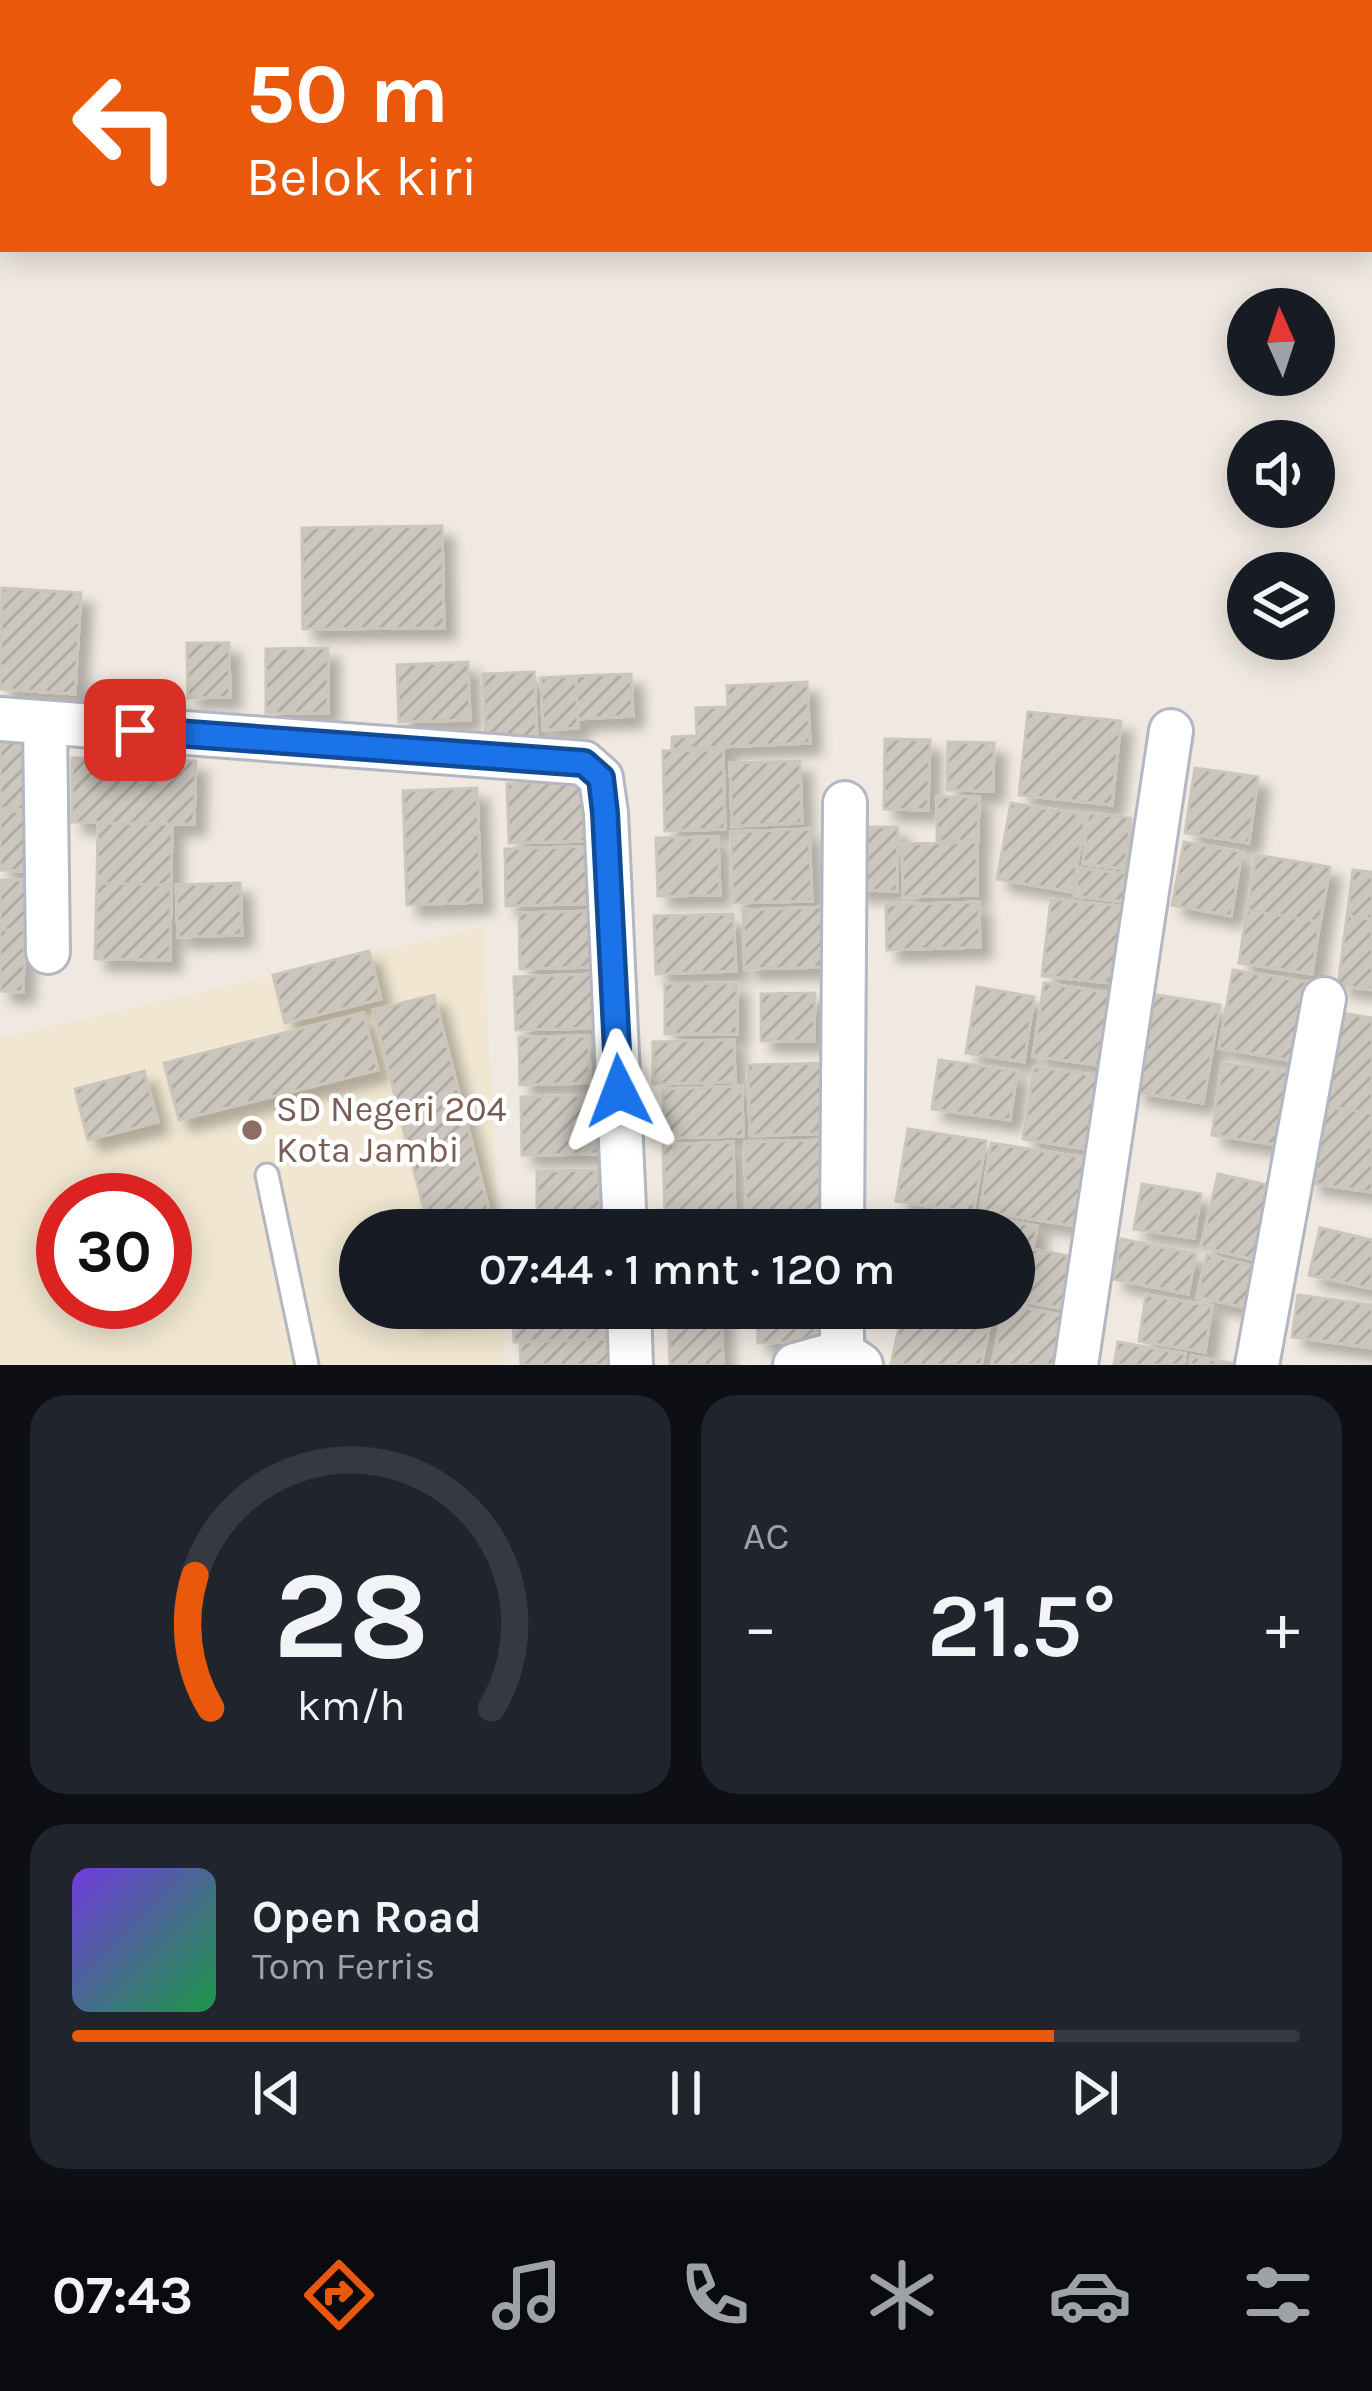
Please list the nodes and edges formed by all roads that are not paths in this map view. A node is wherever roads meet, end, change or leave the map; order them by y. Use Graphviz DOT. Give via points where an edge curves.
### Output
graph roads {
  1 [pos="0,719"];
  2 [pos="45,724"];
  3 [pos="1171,731"];
  4 [pos="845,802"];
  5 [pos="48,952"];
  6 [pos="1324,999"];
  7 [pos="267,1175"];
  8 [pos="624,1209"];
  9 [pos="842,1209"];
  10 [pos="629,1329"];
  11 [pos="846,1329"];
  12 [pos="852,1359"];
  13 [pos="307,1365"];
  14 [pos="631,1365"];
  15 [pos="795,1365"];
  16 [pos="1076,1365"];
  17 [pos="1258,1365"];
  1 -- 2 [label="street"];
  2 -- 5 [label="street"];
  2 -- 8 [label="street" via="584,763 601,778 605,813"];
  3 -- 16 [label="street"];
  4 -- 9 [label="street"];
  6 -- 17 [label="street"];
  7 -- 13 [label="lane"];
  10 -- 14 [label="street"];
  11 -- 12 [label="street"];
  12 -- 15 [label="street"];
}
